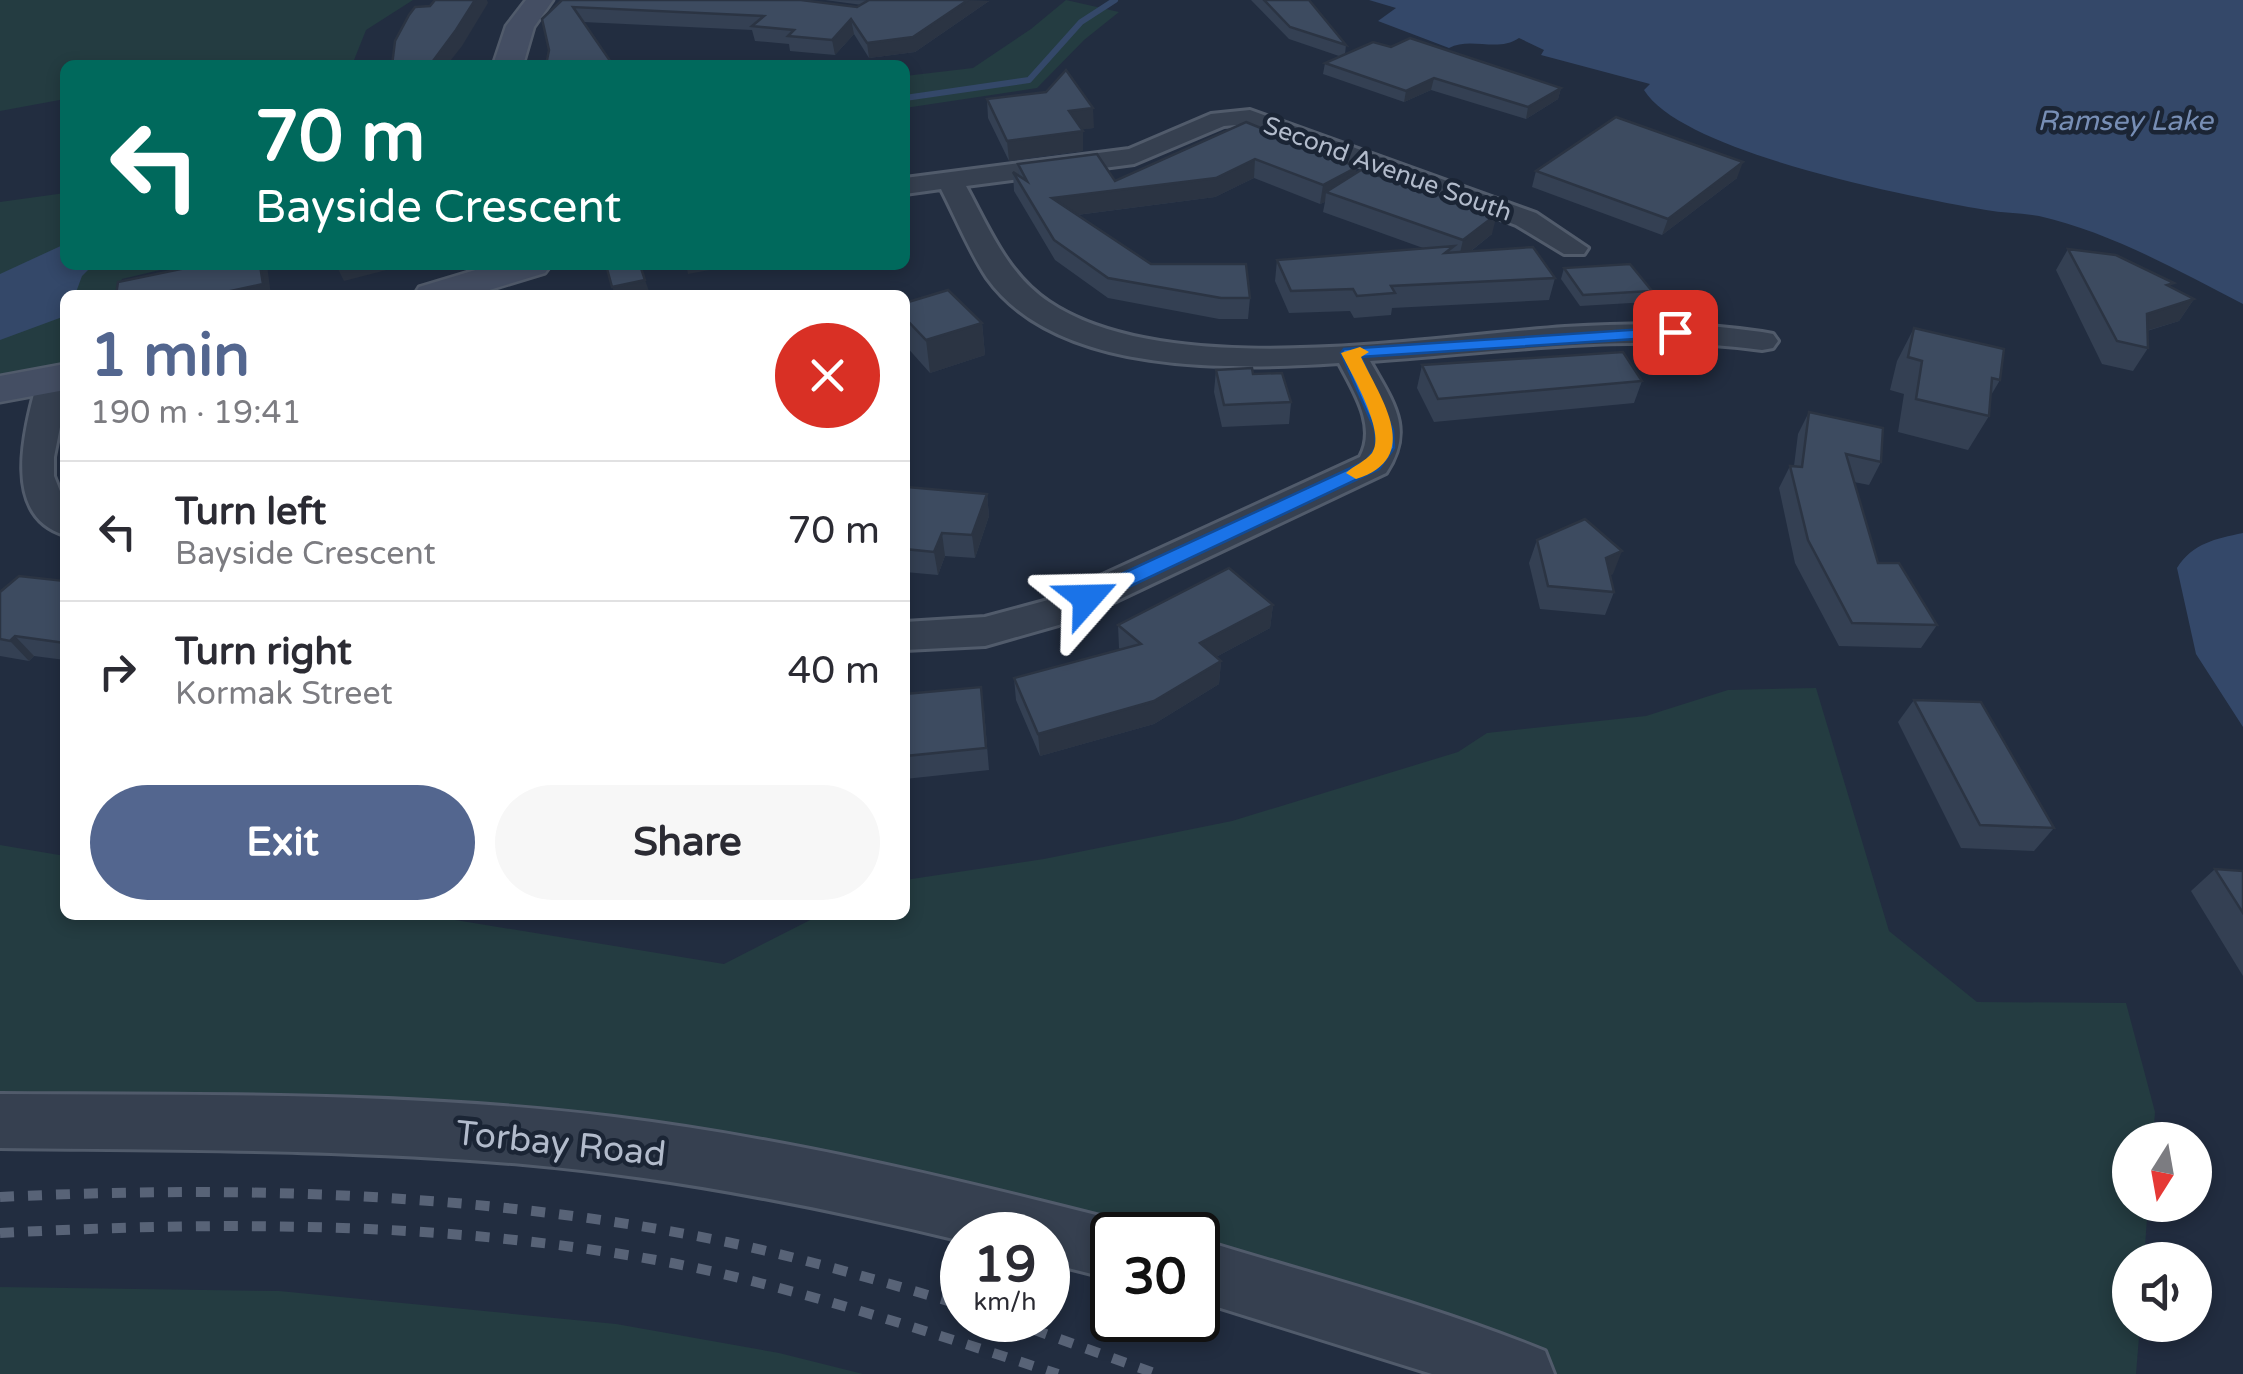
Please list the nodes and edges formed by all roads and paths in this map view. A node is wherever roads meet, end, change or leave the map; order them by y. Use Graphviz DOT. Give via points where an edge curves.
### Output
graph roads {
  1 [pos="540,0"];
  2 [pos="510,60"];
  3 [pos="949,179"];
  4 [pos="910,185"];
  5 [pos="1574,248"];
  6 [pos="516,270"];
  7 [pos="450,290"];
  8 [pos="1762,341"];
  9 [pos="1350,353"];
  10 [pos="60,378"];
  11 [pos="0,389"];
  12 [pos="60,519"];
  13 [pos="910,636"];
  14 [pos="0,1121"];
  15 [pos="1090,1243"];
  16 [pos="1220,1277"];
  17 [pos="1522,1374"];
  1 -- 2 [label="street" via="520,26"];
  3 -- 4 [label="street, Second Avenue South"];
  3 -- 5 [label="street, Second Avenue South" via="1134,156 1220,118 1250,118 1526,218"];
  3 -- 9 [label="street" via="1000,275 1028,302 1075,327 1178,354 1258,359"];
  6 -- 7 [label="street"];
  8 -- 9 [label="street" via="1675,332"];
  9 -- 13 [label="street" via="1384,430 1385,448 1372,465 1062,610 978,634"];
  10 -- 11 [label="street"];
  10 -- 12 [label="street" via="35,469 36,489"];
  14 -- 15 [label="street, Torbay Road" via="348,1124 522,1136 697,1156"];
  16 -- 17 [label="street"];
}
